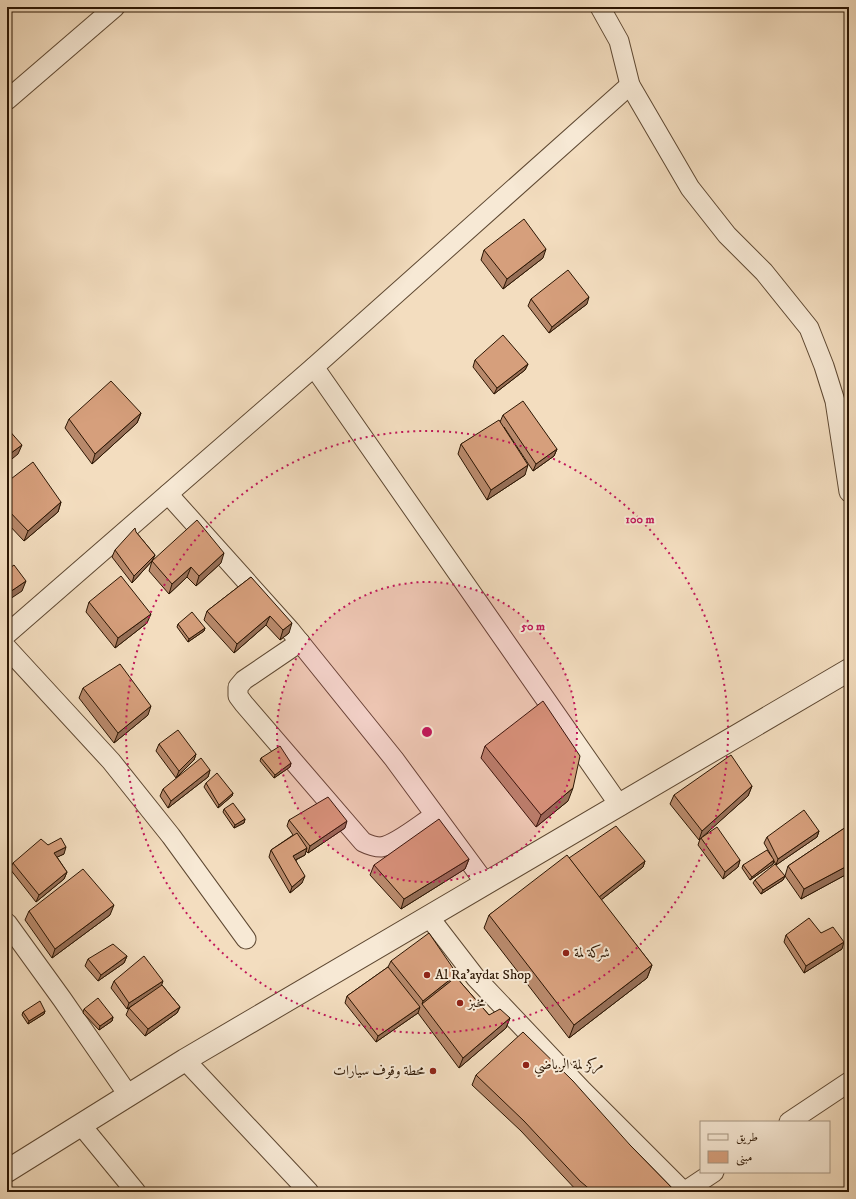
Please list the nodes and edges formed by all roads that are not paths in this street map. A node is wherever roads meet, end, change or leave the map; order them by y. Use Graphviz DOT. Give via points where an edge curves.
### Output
graph roads {
  1 [pos="115,7"];
  2 [pos="600,7"];
  3 [pos="630,86"];
  4 [pos="7,100"];
  5 [pos="314,367"];
  6 [pos="849,492"];
  7 [pos="168,494"];
  8 [pos="7,634"];
  9 [pos="300,642"];
  10 [pos="7,648"];
  11 [pos="849,670"];
  12 [pos="620,806"];
  13 [pos="435,815"];
  14 [pos="486,884"];
  15 [pos="429,917"];
  16 [pos="7,923"];
  17 [pos="246,939"];
  18 [pos="186,1060"];
  19 [pos="849,1082"];
  20 [pos="129,1096"];
  21 [pos="790,1121"];
  22 [pos="81,1126"];
  23 [pos="7,1171"];
  24 [pos="712,1173"];
  25 [pos="136,1192"];
  26 [pos="309,1192"];
  27 [pos="684,1192"];
  1 -- 4 [label="street"];
  2 -- 3 [label="street" via="619,41"];
  3 -- 5 [label="street"];
  3 -- 6 [label="street" via="690,188 727,235 764,272 809,328 835,402"];
  5 -- 7 [label="street"];
  5 -- 12 [label="street"];
  7 -- 8 [label="street"];
  7 -- 9 [label="street"];
  9 -- 13 [label="street" via="394,759"];
  9 -- 13 [label="street" via="244,680 238,687 238,696 244,704 363,842 373,847 382,847"];
  10 -- 17 [label="street" via="111,761 171,836"];
  11 -- 12 [label="street"];
  12 -- 14 [label="street"];
  13 -- 14 [label="street"];
  14 -- 15 [label="street"];
  15 -- 18 [label="street"];
  15 -- 27 [label="street" via="476,978 583,1091"];
  16 -- 20 [label="street"];
  18 -- 20 [label="street"];
  18 -- 26 [label="street"];
  19 -- 21 [label="street"];
  20 -- 22 [label="street"];
  22 -- 23 [label="street"];
  22 -- 25 [label="street"];
  24 -- 27 [label="street"];
}
